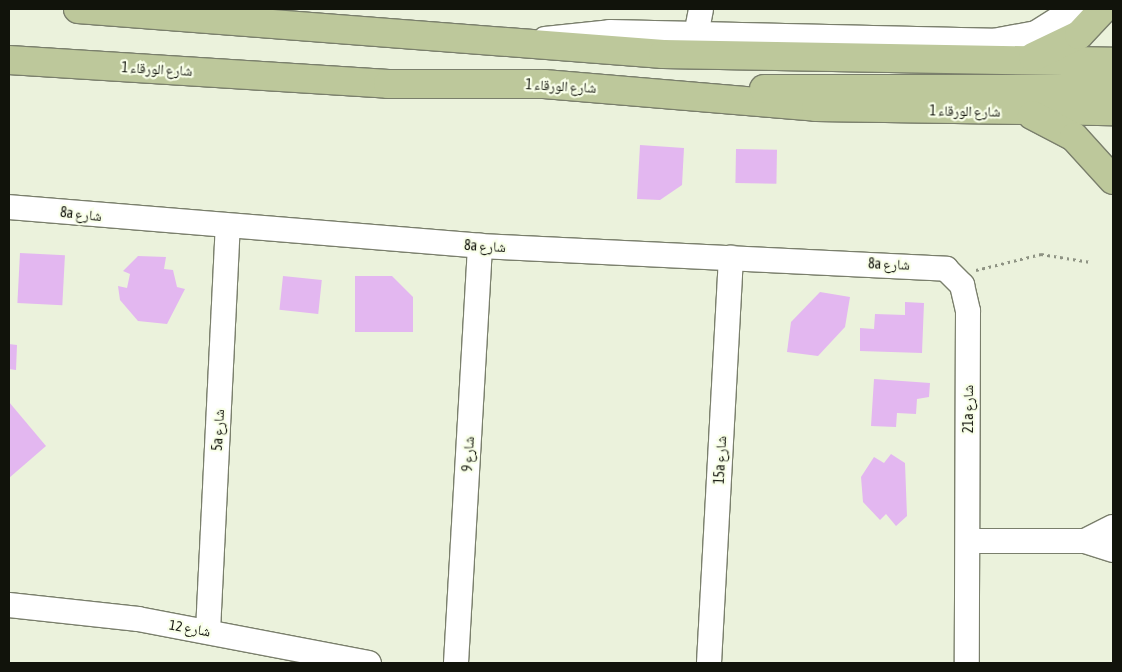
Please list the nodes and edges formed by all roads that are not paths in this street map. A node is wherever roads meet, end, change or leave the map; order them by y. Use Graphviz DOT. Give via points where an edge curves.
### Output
graph roads {
  1 [pos="78,9"];
  2 [pos="701,9"];
  3 [pos="1074,9"];
  4 [pos="1103,9"];
  5 [pos="201,14"];
  6 [pos="696,36"];
  7 [pos="530,42"];
  8 [pos="9,60"];
  9 [pos="1022,61"];
  10 [pos="1113,62"];
  11 [pos="1113,89"];
  12 [pos="716,96"];
  13 [pos="1024,112"];
  14 [pos="1113,112"];
  15 [pos="1113,180"];
  16 [pos="9,207"];
  17 [pos="228,228"];
  18 [pos="480,246"];
  19 [pos="731,258"];
  20 [pos="959,278"];
  21 [pos="1113,527"];
  22 [pos="968,541"];
  23 [pos="1085,541"];
  24 [pos="1113,550"];
  25 [pos="9,605"];
  26 [pos="208,631"];
  27 [pos="369,663"];
  28 [pos="456,663"];
  29 [pos="709,663"];
  30 [pos="967,663"];
  1 -- 5 [label="main road"];
  2 -- 6 [label="street"];
  3 -- 6 [label="street" via="1036,33 993,41"];
  4 -- 9 [label="main road" via="1067,43"];
  5 -- 7 [label="main road"];
  6 -- 7 [label="street" via="590,32"];
  7 -- 9 [label="main road" via="663,54"];
  8 -- 12 [label="main road, شارع الورقاء 1" via="388,84 544,84"];
  9 -- 10 [label="main road"];
  11 -- 12 [label="main road" via="807,86"];
  12 -- 13 [label="main road, شارع الورقاء 1" via="816,107"];
  13 -- 14 [label="main road, شارع الورقاء 1"];
  13 -- 15 [label="main road" via="1074,137"];
  16 -- 17 [label="street, 8a شارع"];
  17 -- 18 [label="street, 8a شارع"];
  17 -- 26 [label="street, 5a شارع"];
  18 -- 19 [label="street, 8a شارع"];
  18 -- 28 [label="street, شارع 9"];
  19 -- 20 [label="street, 8a شارع" via="935,266"];
  19 -- 29 [label="street, 15a شارع"];
  20 -- 22 [label="street, 21a شارع" via="968,311"];
  21 -- 23 [label="street"];
  22 -- 23 [label="street"];
  22 -- 30 [label="street, 21a شارع"];
  23 -- 24 [label="street"];
  25 -- 26 [label="street, شارع 12"];
  26 -- 27 [label="street, شارع 12"];
}
